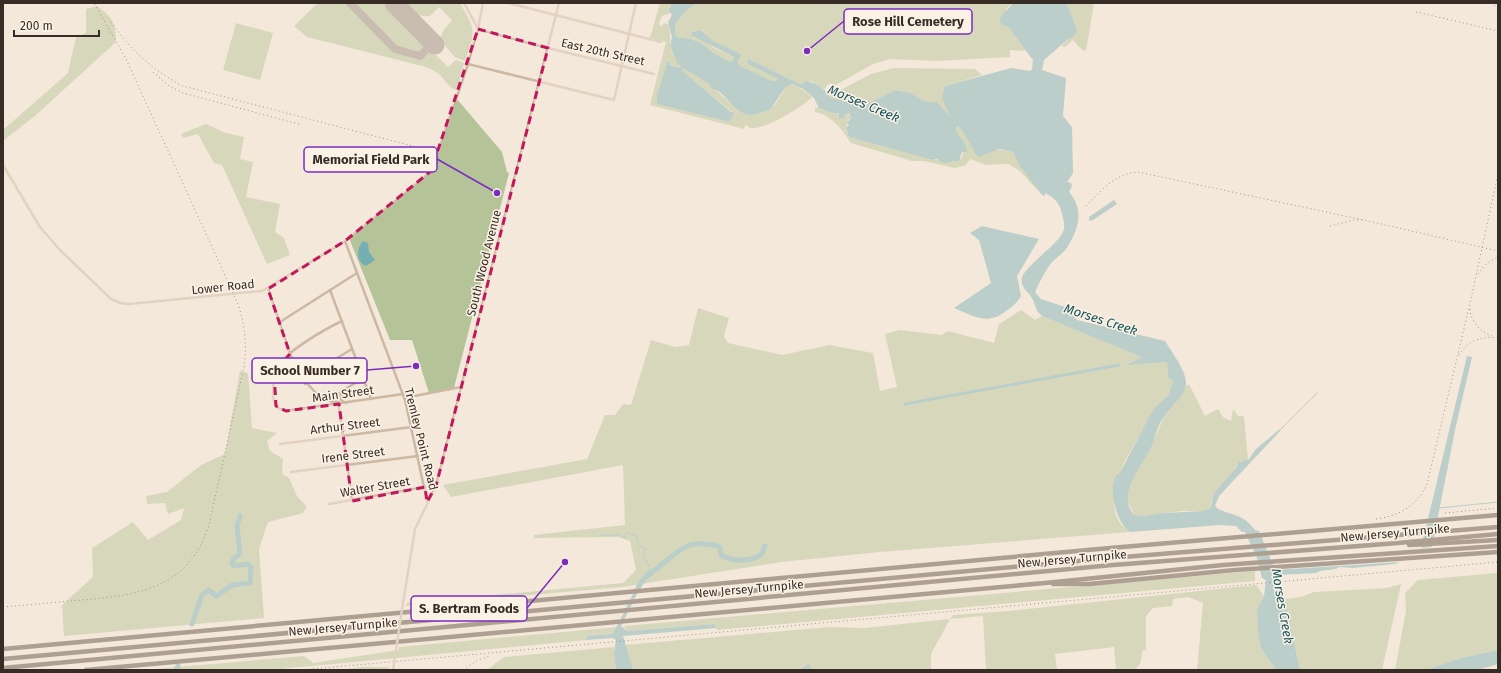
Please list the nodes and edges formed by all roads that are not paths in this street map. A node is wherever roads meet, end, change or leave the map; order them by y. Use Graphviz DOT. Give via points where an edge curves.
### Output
graph roads {
  1 [pos="464,3"];
  2 [pos="483,3"];
  3 [pos="508,3"];
  4 [pos="559,3"];
  5 [pos="636,3"];
  6 [pos="556,15"];
  7 [pos="478,29"];
  8 [pos="628,33"];
  9 [pos="661,42"];
  10 [pos="548,48"];
  11 [pos="468,64"];
  12 [pos="621,66"];
  13 [pos="654,74"];
  14 [pos="539,82"];
  15 [pos="3,165"];
  16 [pos="345,241"];
  17 [pos="357,273"];
  18 [pos="268,289"];
  19 [pos="330,290"];
  20 [pos="342,321"];
  21 [pos="280,322"];
  22 [pos="352,349"];
  23 [pos="290,354"];
  24 [pos="363,379"];
  25 [pos="305,384"];
  26 [pos="461,387"];
  27 [pos="342,392"];
  28 [pos="403,394"];
  29 [pos="404,398"];
  30 [pos="371,399"];
  31 [pos="329,401"];
  32 [pos="347,403"];
  33 [pos="338,404"];
  34 [pos="412,427"];
  35 [pos="343,436"];
  36 [pos="280,444"];
  37 [pos="418,456"];
  38 [pos="347,465"];
  39 [pos="291,472"];
  40 [pos="425,487"];
  41 [pos="352,501"];
  42 [pos="427,502"];
  43 [pos="329,504"];
  44 [pos="1498,515"];
  45 [pos="1498,523"];
  46 [pos="1498,526"];
  47 [pos="1474,528"];
  48 [pos="1498,534"];
  49 [pos="1498,540"];
  50 [pos="1400,543"];
  51 [pos="1498,546"];
  52 [pos="1498,552"];
  53 [pos="1045,583"];
  54 [pos="3,649"];
  55 [pos="3,659"];
  56 [pos="3,668"];
  57 [pos="86,670"];
  58 [pos="393,670"];
  1 -- 7 [label="street"];
  2 -- 7 [label="street, Lower Road"];
  3 -- 6 [label="street"];
  4 -- 6 [label="street, South Wood Avenue"];
  5 -- 8 [label="street"];
  6 -- 8 [label="street"];
  6 -- 10 [label="street, South Wood Avenue"];
  7 -- 10 [label="street, East 20th Street"];
  7 -- 11 [label="street, Lower Road"];
  8 -- 9 [label="street"];
  8 -- 12 [label="street"];
  10 -- 12 [label="street, East 20th Street"];
  10 -- 14 [label="street, South Wood Avenue"];
  11 -- 14 [label="street"];
  11 -- 16 [label="street, Lower Road" via="433,167 421,180"];
  12 -- 13 [label="street, East 20th Street"];
  12 -- 14 [label="street" via="614,100"];
  14 -- 26 [label="street, South Wood Avenue"];
  15 -- 18 [label="street, Lower Road" via="46,234 81,272 115,302 130,304 252,294"];
  16 -- 17 [label="street, Tremley Point Road"];
  16 -- 18 [label="street, Lower Road"];
  17 -- 19 [label="street"];
  17 -- 28 [label="street, Tremley Point Road"];
  18 -- 21 [label="street"];
  19 -- 20 [label="street"];
  19 -- 21 [label="street"];
  20 -- 22 [label="street"];
  20 -- 23 [label="street" via="311,338"];
  21 -- 23 [label="street"];
  22 -- 24 [label="street"];
  22 -- 25 [label="street" via="327,364"];
  23 -- 25 [label="street"];
  23 -- 33 [label="street, Main Street" via="274,372 273,402 280,410"];
  24 -- 27 [label="street"];
  24 -- 30 [label="street"];
  25 -- 31 [label="street"];
  26 -- 29 [label="street"];
  26 -- 42 [label="street, South Wood Avenue" via="436,486"];
  27 -- 31 [label="street"];
  27 -- 32 [label="street" via="342,400"];
  28 -- 29 [label="street, Tremley Point Road"];
  28 -- 30 [label="street, Main Street"];
  29 -- 34 [label="street, Tremley Point Road"];
  30 -- 32 [label="street, Main Street"];
  31 -- 33 [label="street"];
  32 -- 33 [label="street, Main Street"];
  33 -- 35 [label="street"];
  34 -- 35 [label="street, Arthur Street"];
  34 -- 37 [label="street, Tremley Point Road"];
  35 -- 36 [label="street, Arthur Street"];
  35 -- 38 [label="street"];
  37 -- 38 [label="street, Irene Street"];
  37 -- 40 [label="street, Tremley Point Road"];
  38 -- 39 [label="street, Irene Street"];
  38 -- 41 [label="street"];
  40 -- 41 [label="street, Walter Street"];
  40 -- 42 [label="street, Tremley Point Road"];
  41 -- 43 [label="street, Walter Street"];
  42 -- 58 [label="street, Tremley Point Road, bridge" via="415,529"];
  44 -- 54 [label="highway, New Jersey Turnpike"];
  45 -- 47 [label="highway"];
  46 -- 47 [label="highway, New Jersey Turnpike"];
  47 -- 55 [label="highway, New Jersey Turnpike"];
  48 -- 50 [label="highway, New Jersey Turnpike"];
  49 -- 50 [label="highway" via="1408,545"];
  50 -- 56 [label="highway, New Jersey Turnpike" via="1276,552"];
  51 -- 53 [label="highway, New Jersey Turnpike" via="1279,561"];
  52 -- 53 [label="highway" via="1254,568 1090,584"];
  53 -- 57 [label="highway, New Jersey Turnpike"];
}
